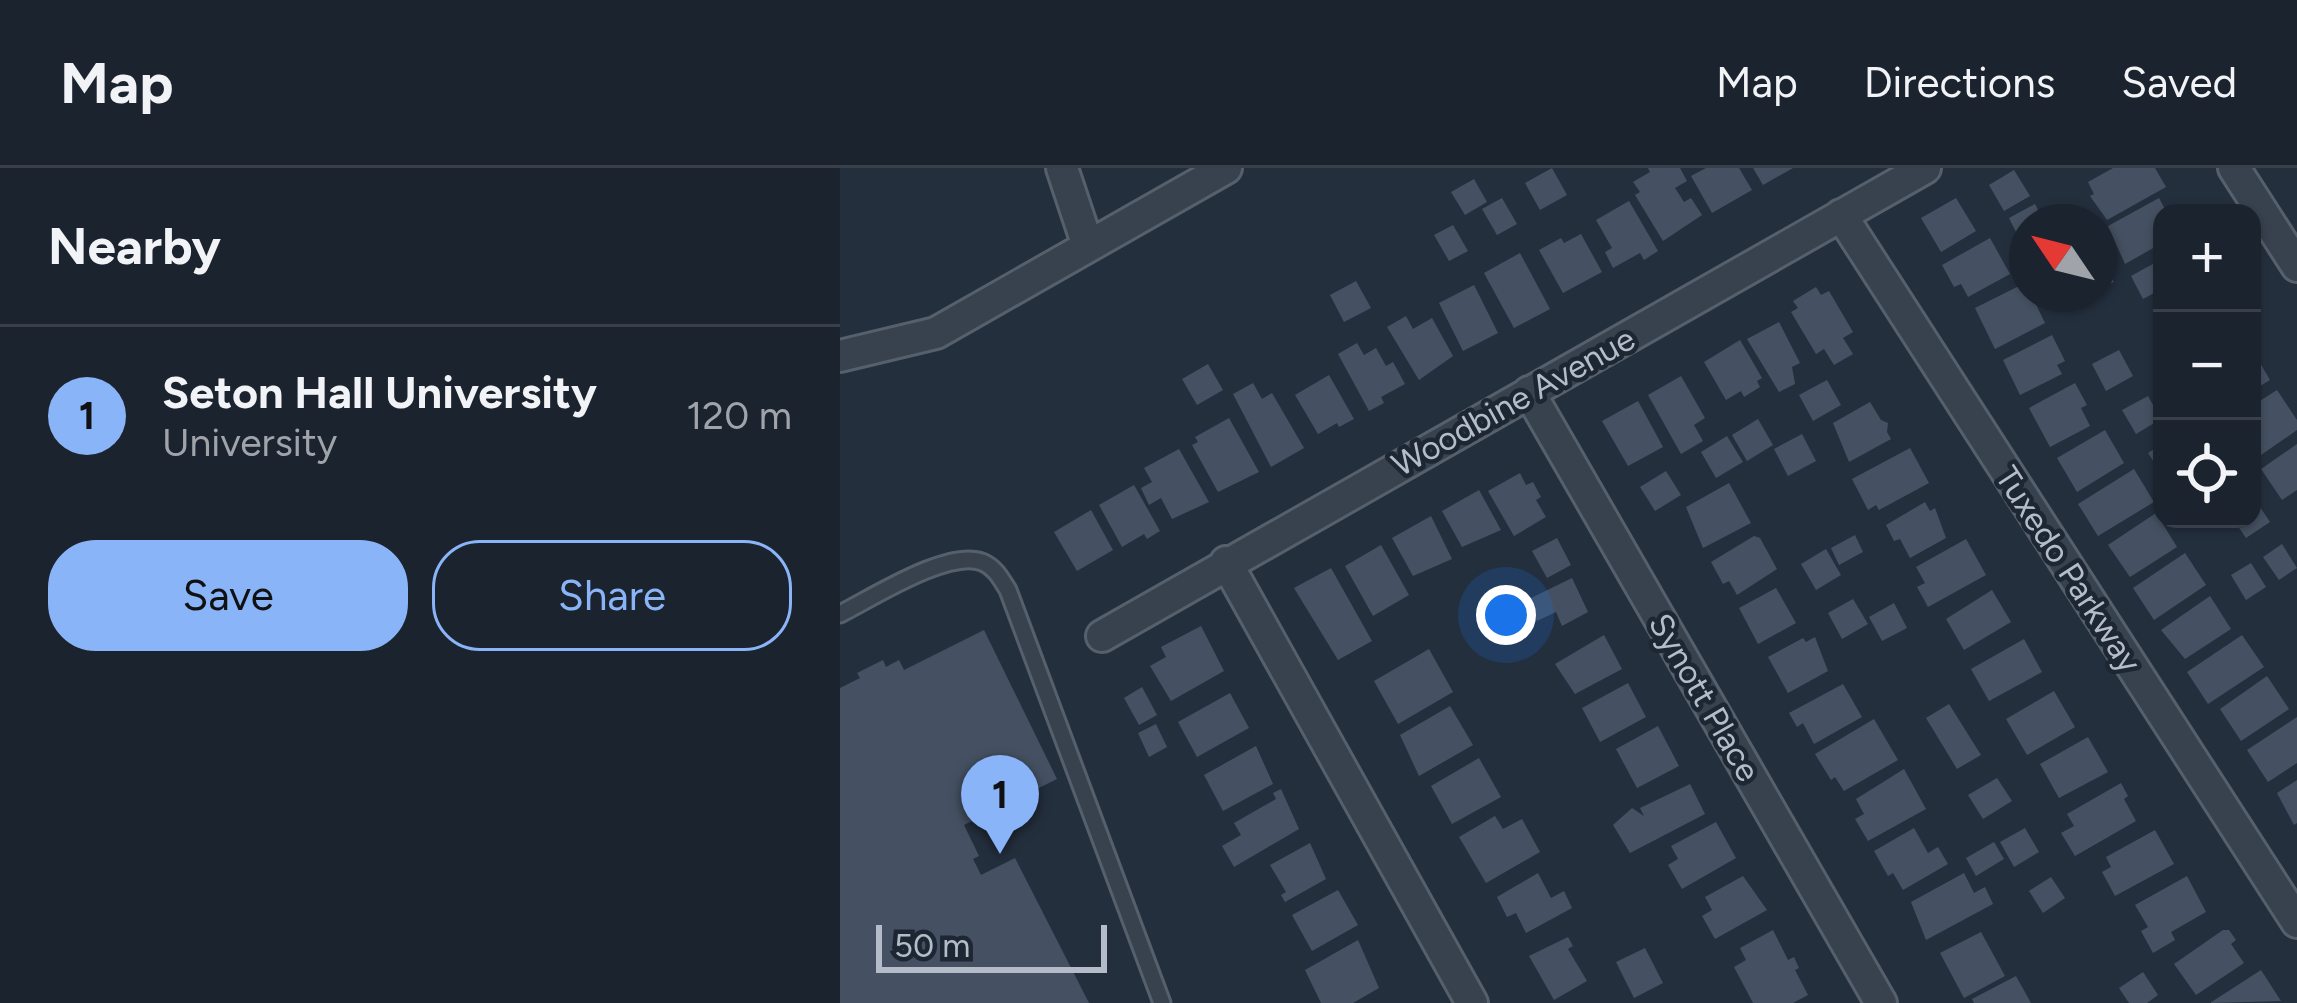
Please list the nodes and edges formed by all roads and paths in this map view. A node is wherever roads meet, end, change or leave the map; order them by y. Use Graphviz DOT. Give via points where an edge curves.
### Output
graph roads {
  1 [pos="1062,168"];
  2 [pos="1226,168"];
  3 [pos="1925,168"];
  4 [pos="2234,168"];
  5 [pos="1841,215"];
  6 [pos="1088,246"];
  7 [pos="2297,266"];
  8 [pos="840,356"];
  9 [pos="1529,392"];
  10 [pos="1226,562"];
  11 [pos="840,614"];
  12 [pos="1102,636"];
  13 [pos="2297,922"];
  14 [pos="1162,1003"];
  15 [pos="1472,1003"];
  16 [pos="1881,1003"];
  1 -- 6 [label="street"];
  2 -- 6 [label="street"];
  3 -- 5 [label="street, Woodbine Avenue"];
  4 -- 7 [label="street"];
  5 -- 9 [label="street, Woodbine Avenue"];
  5 -- 13 [label="street, Tuxedo Parkway"];
  6 -- 8 [label="street" via="936,333"];
  9 -- 10 [label="street, Woodbine Avenue"];
  9 -- 16 [label="street, Synott Place"];
  10 -- 12 [label="street, Woodbine Avenue"];
  10 -- 15 [label="street"];
  11 -- 14 [label="lane" via="941,564 964,559 994,569"];
}
